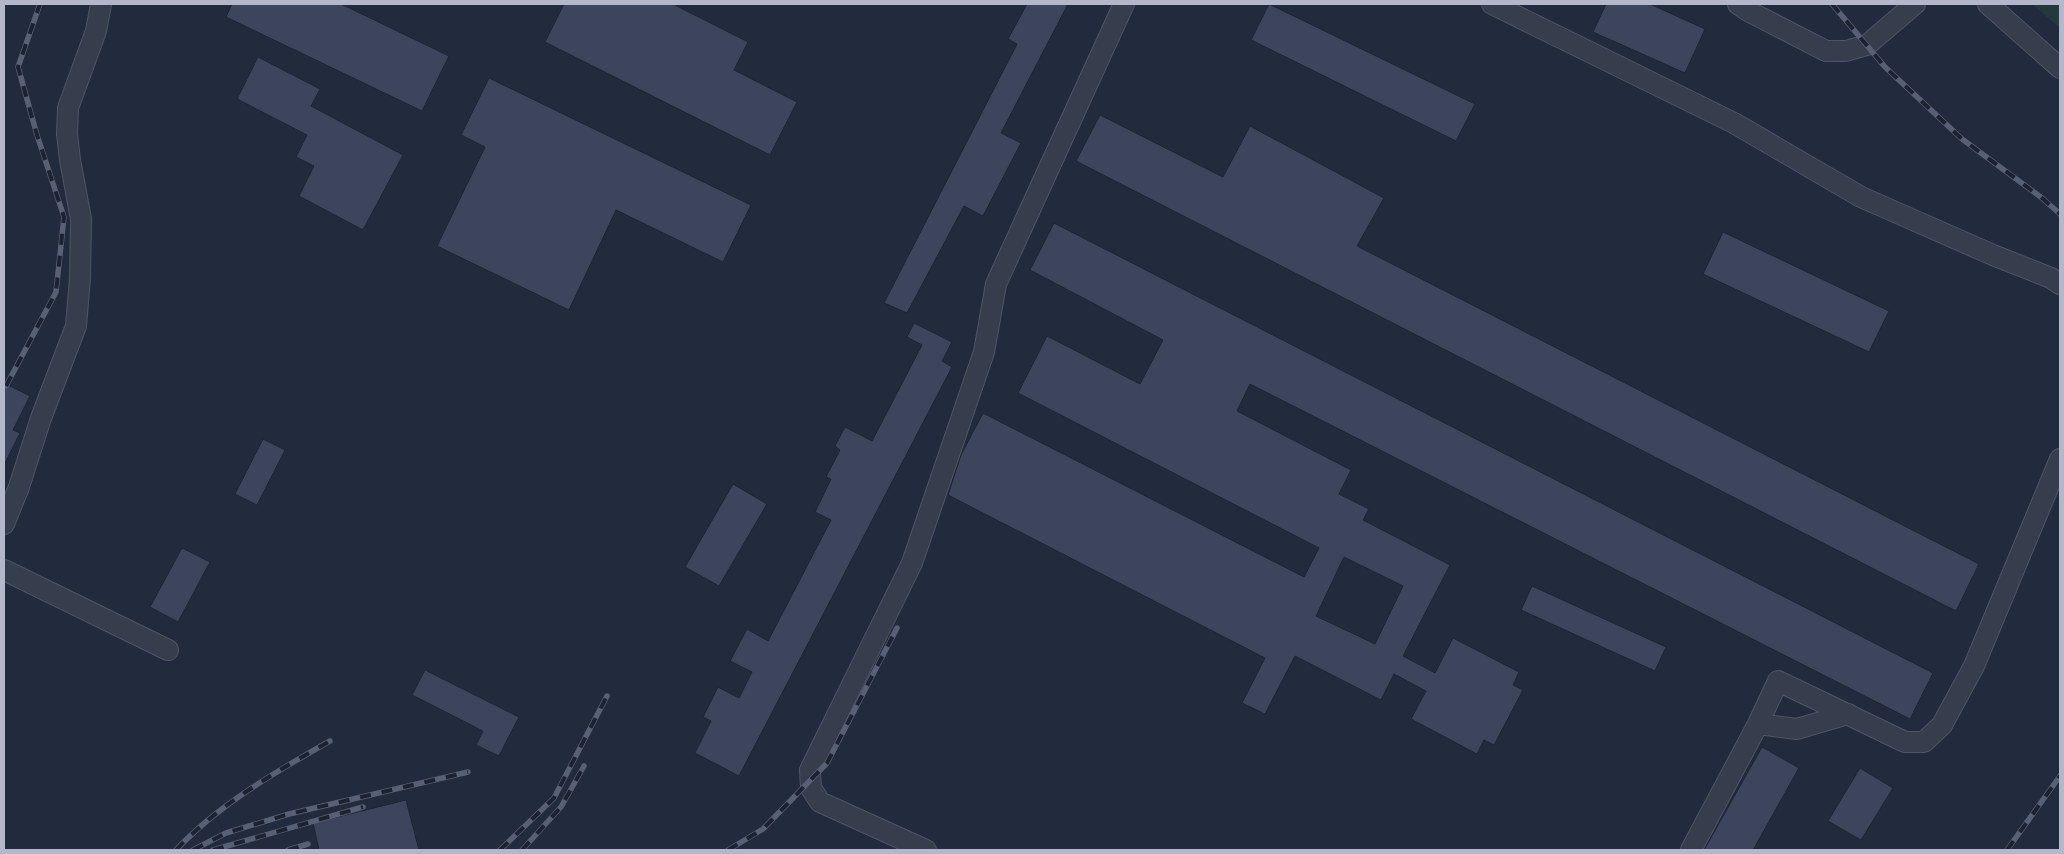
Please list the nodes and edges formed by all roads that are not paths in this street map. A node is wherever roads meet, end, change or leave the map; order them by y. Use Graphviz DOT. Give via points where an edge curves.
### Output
graph roads {
  1 [pos="101,4"];
  2 [pos="1124,4"];
  3 [pos="1492,4"];
  4 [pos="1738,4"];
  5 [pos="1915,4"];
  6 [pos="1988,4"];
  7 [pos="2060,68"];
  8 [pos="2060,284"];
  9 [pos="2060,459"];
  10 [pos="4,524"];
  11 [pos="4,570"];
  12 [pos="168,650"];
  13 [pos="1848,714"];
  14 [pos="1758,724"];
  15 [pos="926,850"];
  16 [pos="1691,850"];
  1 -- 10 [label="lane" via="96,31 68,108 70,160 81,218 76,326"];
  2 -- 15 [label="lane" via="996,284 984,352 912,563 810,770 811,788 820,802"];
  3 -- 8 [label="lane" via="1734,123 1861,197"];
  4 -- 5 [label="lane" via="1826,51 1846,51 1867,46"];
  6 -- 7 [label="lane"];
  9 -- 13 [label="lane" via="1974,666 1942,725 1924,742 1905,742"];
  11 -- 12 [label="lane"];
  13 -- 14 [label="lane" via="1797,729"];
  13 -- 14 [label="lane" via="1778,680"];
  14 -- 16 [label="lane"];
}
